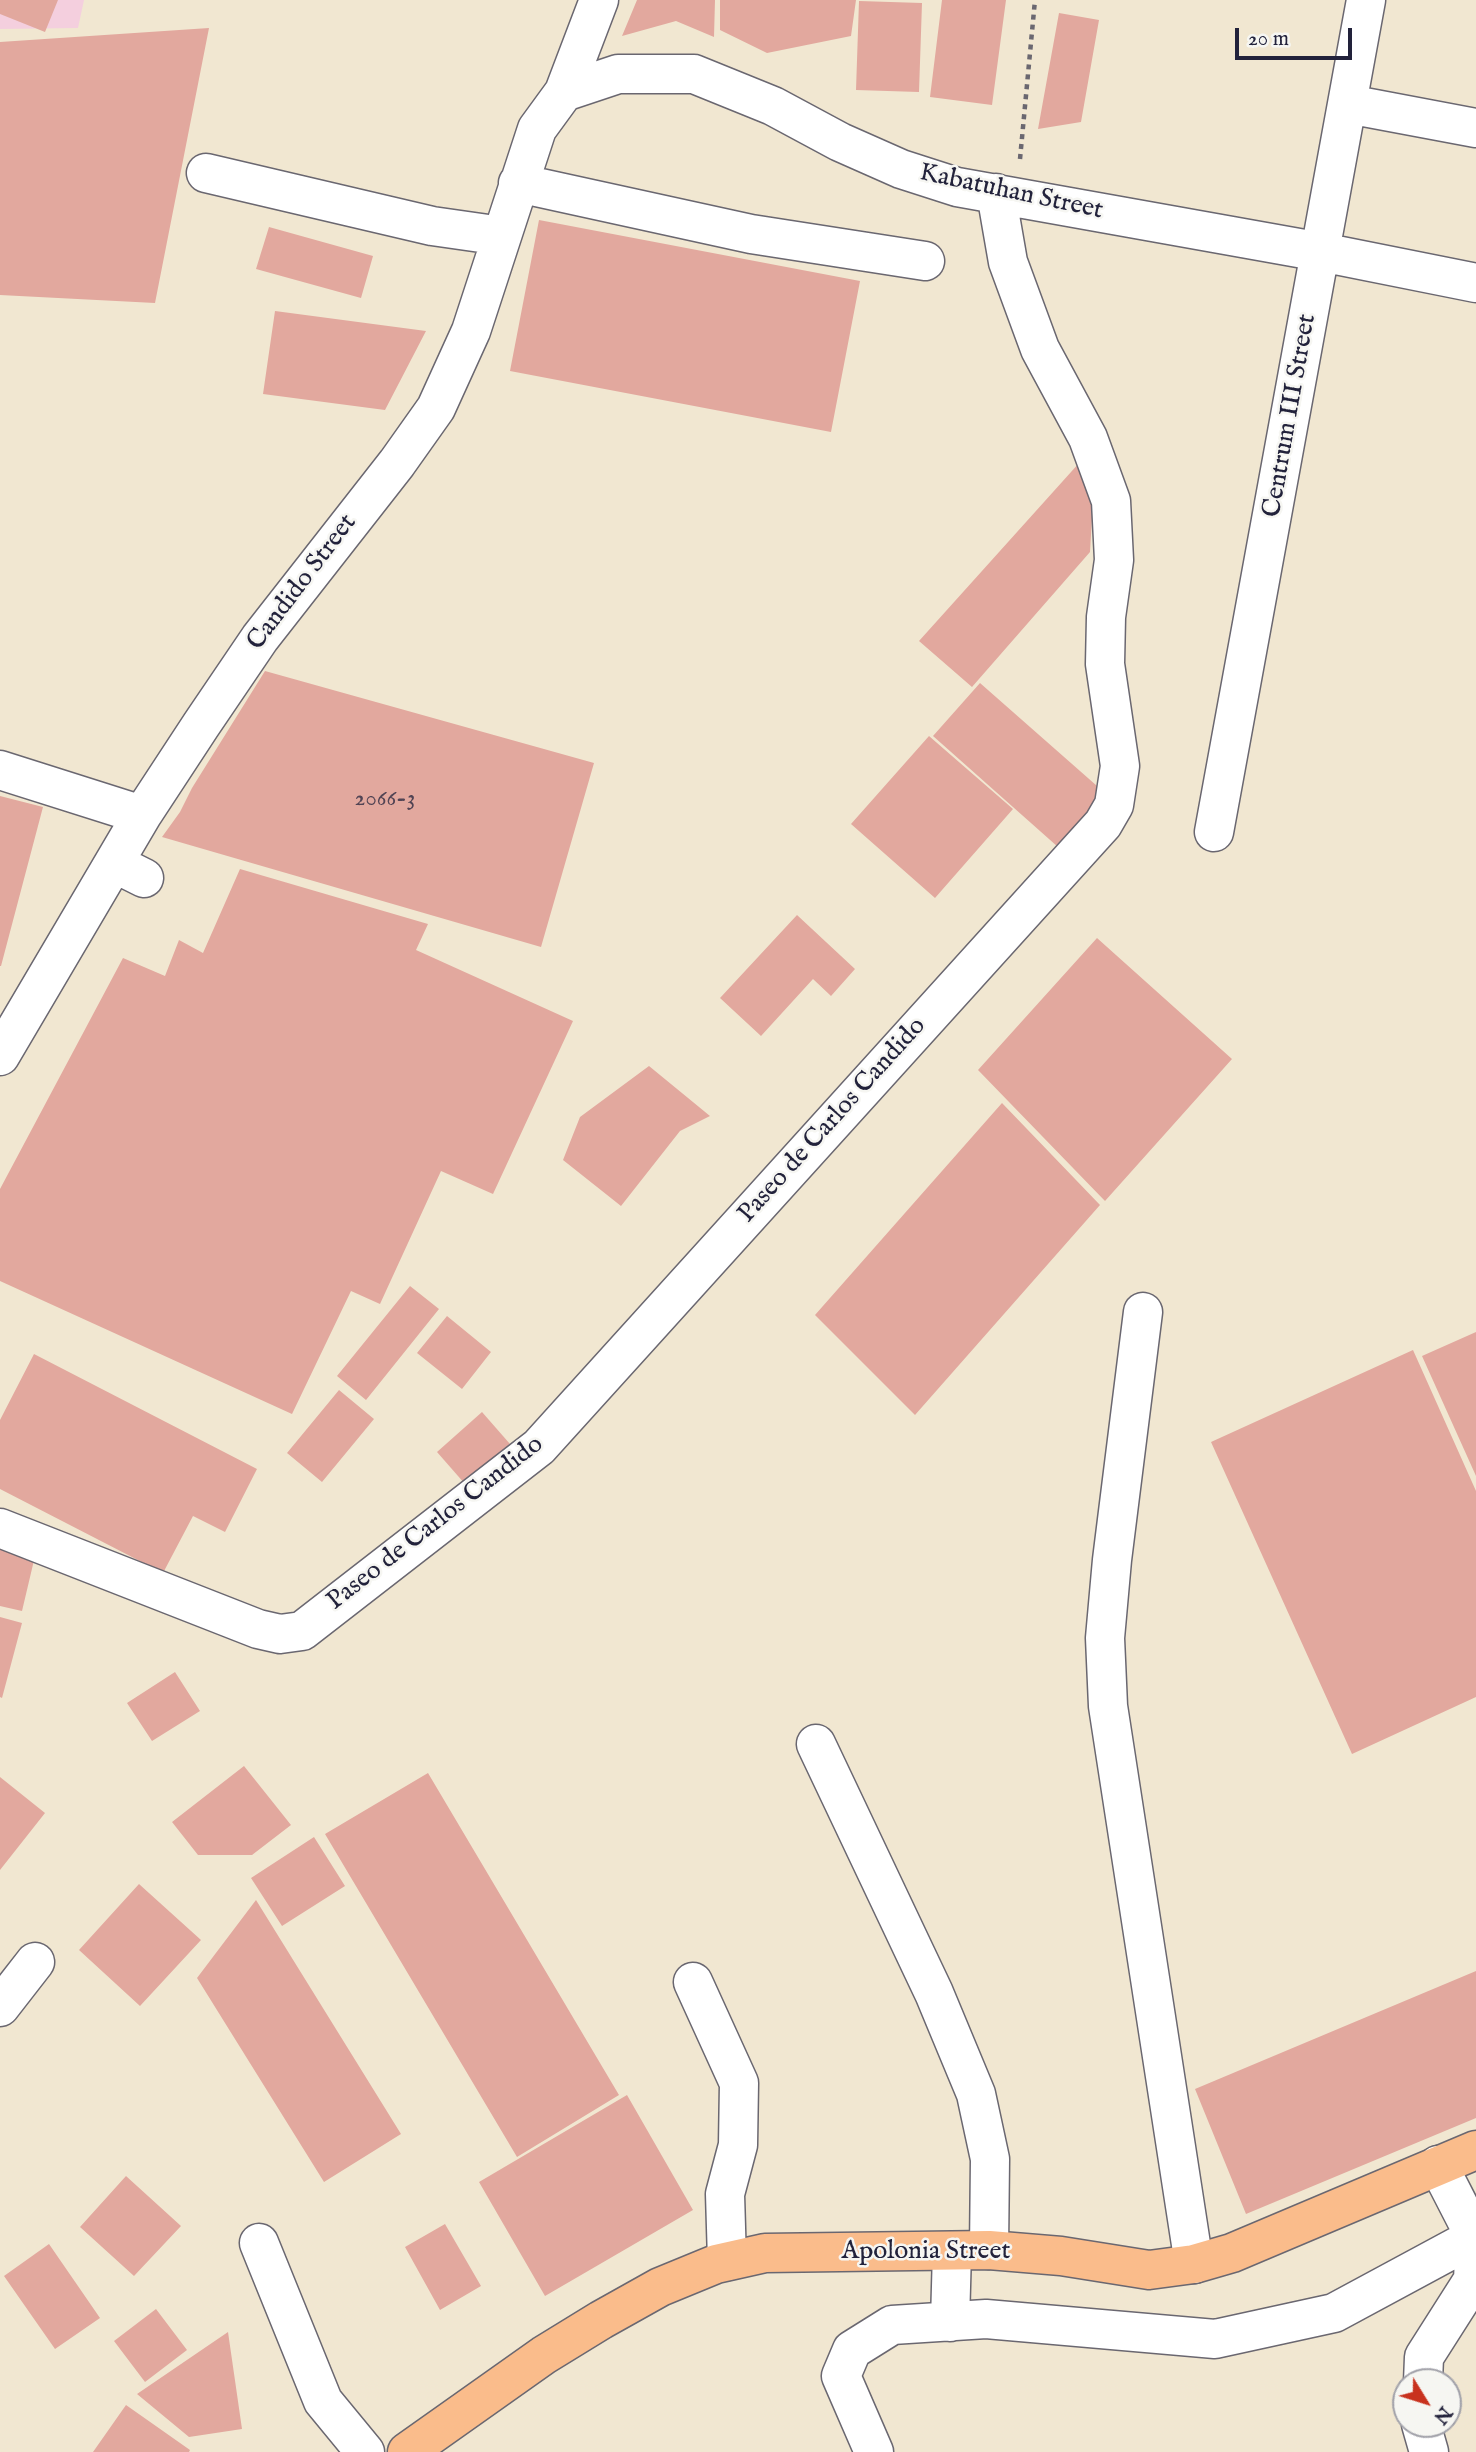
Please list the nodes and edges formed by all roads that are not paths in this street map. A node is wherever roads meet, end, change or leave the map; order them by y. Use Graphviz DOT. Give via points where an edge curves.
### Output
graph roads {
  1 [pos="599,0"];
  2 [pos="1366,0"];
  3 [pos="564,92"];
  4 [pos="1349,104"];
  5 [pos="1476,128"];
  6 [pos="205,173"];
  7 [pos="518,183"];
  8 [pos="1006,195"];
  9 [pos="502,236"];
  10 [pos="1321,253"];
  11 [pos="925,261"];
  12 [pos="1476,283"];
  13 [pos="0,770"];
  14 [pos="142,815"];
  15 [pos="1214,832"];
  16 [pos="0,1056"];
  17 [pos="1143,1312"];
  18 [pos="0,1528"];
  19 [pos="816,1744"];
  20 [pos="35,1962"];
  21 [pos="693,1982"];
  22 [pos="0,2007"];
  23 [pos="1476,2150"];
  24 [pos="1438,2165"];
  25 [pos="1475,2237"];
  26 [pos="259,2243"];
  27 [pos="971,2250"];
  28 [pos="727,2261"];
  29 [pos="1194,2264"];
  30 [pos="950,2322"];
  31 [pos="1424,2368"];
  32 [pos="366,2452"];
  33 [pos="407,2452"];
  34 [pos="874,2452"];
  1 -- 3 [label="street, Candido Street"];
  2 -- 4 [label="street, Centrum III Street"];
  3 -- 7 [label="street, Candido Street" via="537,129"];
  3 -- 8 [label="street, Kabatuhan Street" via="618,74 694,74 773,106 901,169 957,187"];
  4 -- 5 [label="street"];
  4 -- 10 [label="street, Centrum III Street"];
  6 -- 9 [label="street" via="432,226"];
  7 -- 9 [label="street, Candido Street"];
  7 -- 11 [label="street" via="751,234"];
  8 -- 10 [label="street, Kabatuhan Street"];
  8 -- 18 [label="street, Paseo de Carlos Candido" via="1008,262 1040,349 1088,438 1111,501 1114,560 1105,664 1119,766 1114,805 1103,824 539,1447 302,1631 280,1634 258,1629"];
  9 -- 14 [label="street, Candido Street" via="471,331 436,408 260,638"];
  10 -- 12 [label="street, Kabatuhan Street"];
  10 -- 15 [label="street, Centrum III Street"];
  13 -- 14 [label="street"];
  14 -- 16 [label="street, Candido Street" via="129,871"];
  17 -- 29 [label="street" via="1105,1638 1108,1706"];
  19 -- 27 [label="street" via="976,2094 990,2160"];
  20 -- 22 [label="street"];
  21 -- 28 [label="street" via="739,2083 738,2145 725,2194"];
  23 -- 24 [label="main road, Apolonia Street"];
  24 -- 25 [label="street"];
  24 -- 29 [label="main road, Apolonia Street" via="1232,2253"];
  25 -- 30 [label="street" via="1334,2313 1215,2339 986,2319"];
  25 -- 31 [label="street" via="1473,2280 1424,2357"];
  26 -- 32 [label="street" via="323,2401"];
  27 -- 28 [label="main road, Apolonia Street" via="765,2253"];
  27 -- 29 [label="main road, Apolonia Street" via="1061,2256 1149,2270"];
  27 -- 30 [label="street"];
  28 -- 33 [label="main road, Apolonia Street" via="660,2287 601,2320"];
  30 -- 34 [label="street" via="892,2325 852,2350 842,2376"];
}
